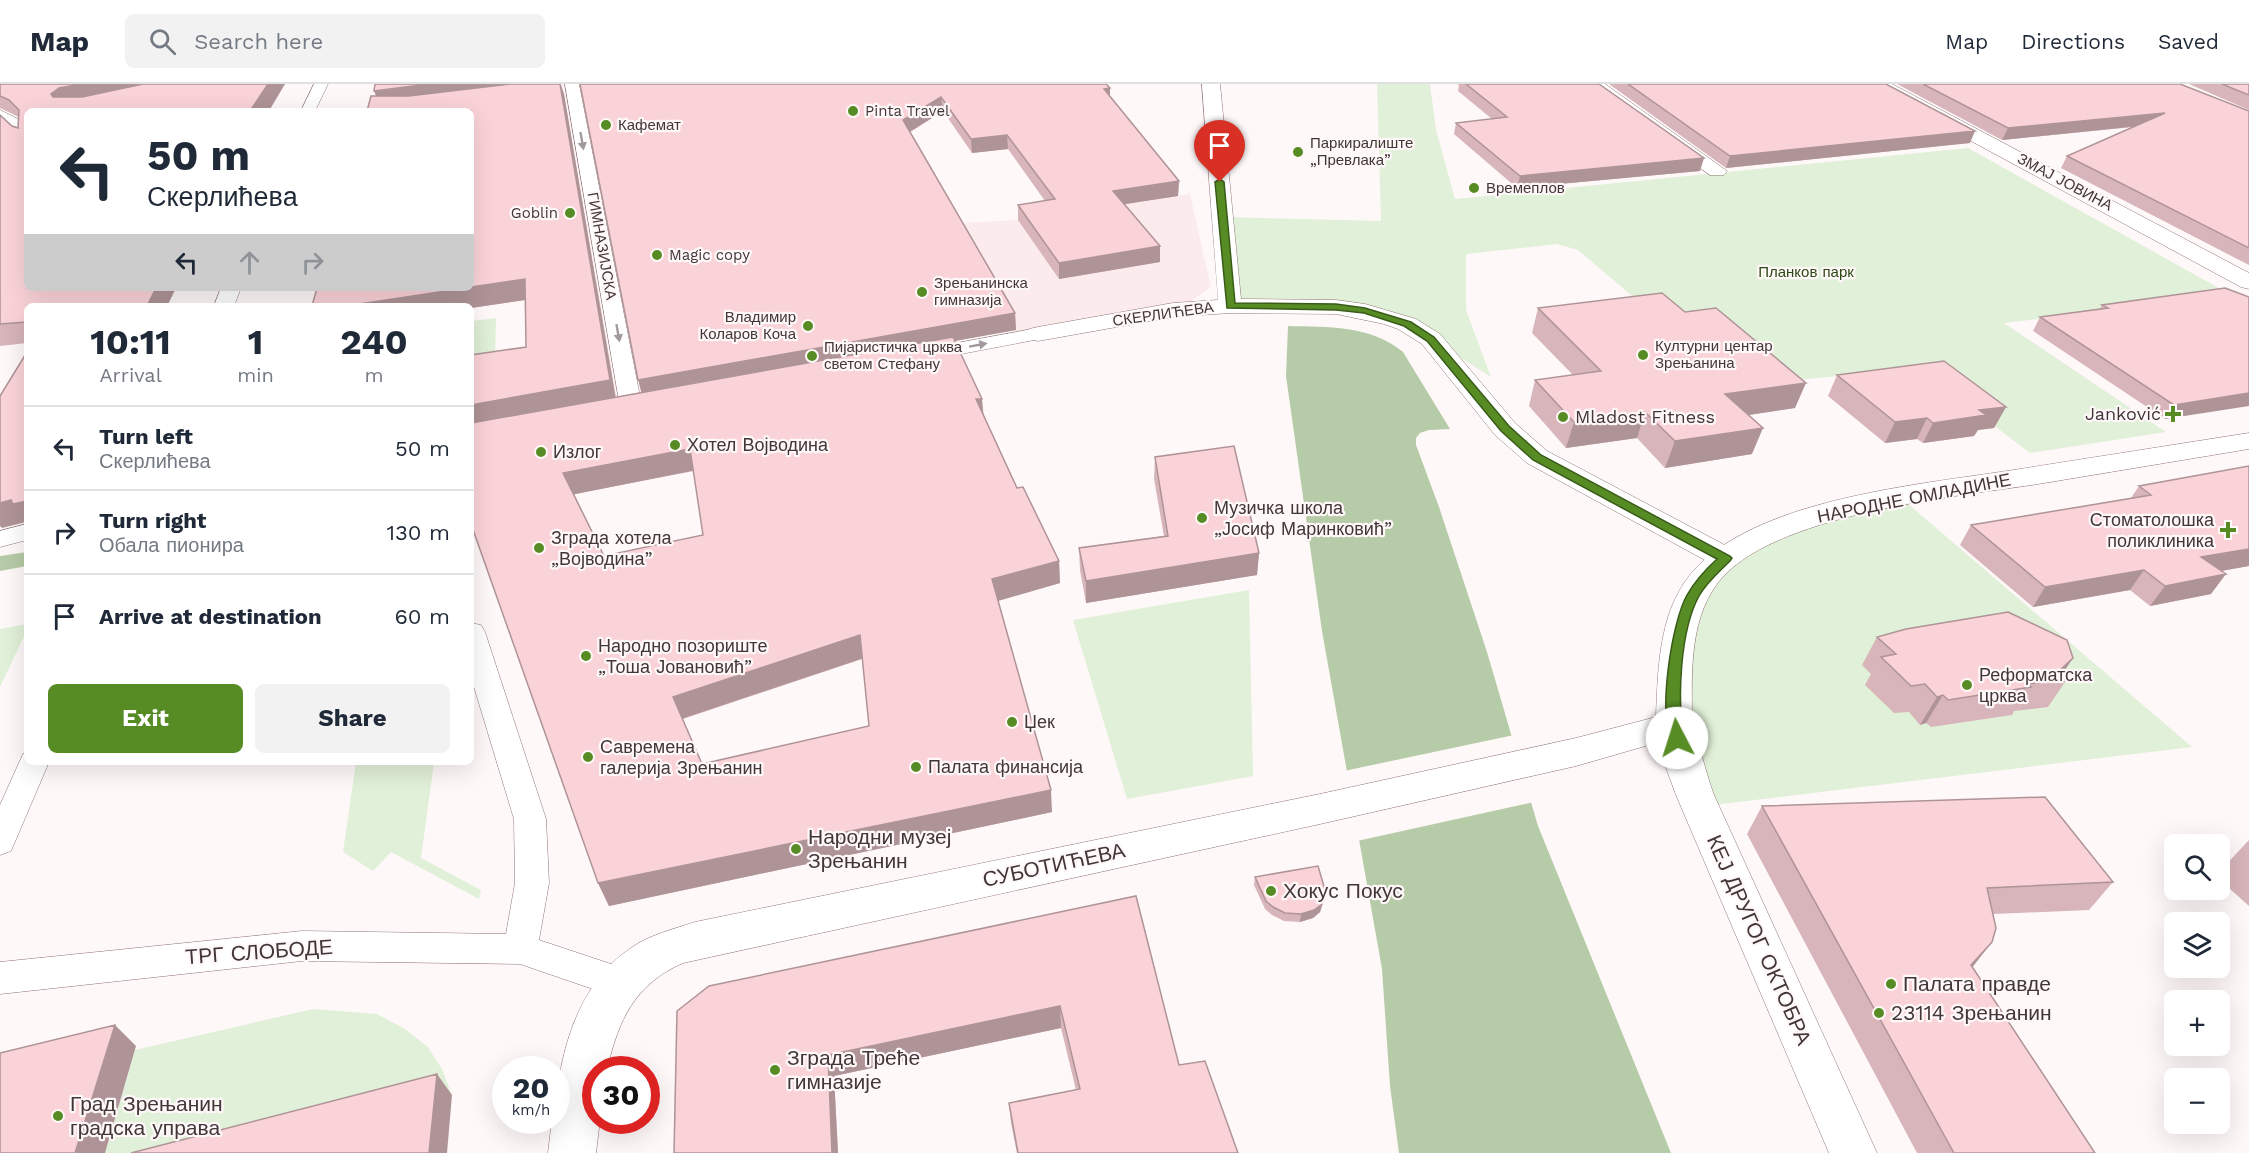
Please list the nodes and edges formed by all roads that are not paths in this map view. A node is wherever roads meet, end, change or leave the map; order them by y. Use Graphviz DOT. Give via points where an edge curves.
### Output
graph roads {
  1 [pos="321,84"];
  2 [pos="1211,84"];
  3 [pos="1618,84"];
  4 [pos="1880,84"];
  5 [pos="1594,85"];
  6 [pos="571,86"];
  7 [pos="309,108"];
  8 [pos="13,119"];
  9 [pos="24,134"];
  10 [pos="1717,171"];
  11 [pos="2249,282"];
  12 [pos="1230,306"];
  13 [pos="1038,334"];
  14 [pos="910,357"];
  15 [pos="654,403"];
  16 [pos="2249,441"];
  17 [pos="24,533"];
  18 [pos="0,539"];
  19 [pos="1725,558"];
  20 [pos="474,642"];
  21 [pos="1674,725"];
  22 [pos="33,765"];
  23 [pos="0,842"];
  24 [pos="520,949"];
  25 [pos="0,978"];
  26 [pos="622,983"];
  27 [pos="572,1153"];
  28 [pos="1852,1153"];
  1 -- 7 [label="street"];
  2 -- 12 [label="street"];
  3 -- 5 [label="street"];
  4 -- 11 [label="street, ЗМАЈ ЈОВИНА"];
  5 -- 10 [label="street"];
  6 -- 15 [label="street, ГИМНАЗИЈСКА, one-way" via="622,409"];
  8 -- 9 [label="street"];
  12 -- 13 [label="street, СКЕРЛИЋЕВА" via="1173,310"];
  12 -- 19 [label="street, СКЕРЛИЋЕВА" via="1336,307 1407,324 1431,339 1505,429 1537,457"];
  14 -- 13 [label="street, СКЕРЛИЋЕВА, one-way"];
  16 -- 19 [label="street, НАРОДНЕ ОМЛАДИНЕ" via="1843,508 1796,522"];
  17 -- 18 [label="street"];
  19 -- 21 [label="street, НАРОДНЕ ОМЛАДИНЕ" via="1692,596 1683,620 1675,668"];
  20 -- 24 [label="street" via="530,819 532,883"];
  21 -- 26 [label="street, СУБОТИЋЕВА" via="1576,752 1320,809 695,940 643,963"];
  21 -- 28 [label="street, КЕЈ ДРУГОГ ОКТОБРА" via="1695,795"];
  22 -- 23 [label="street"];
  24 -- 25 [label="street, ТРГ СЛОБОДЕ" via="302,946"];
  24 -- 26 [label="street, ТРГ СЛОБОДЕ"];
  26 -- 27 [label="street, СУБОТИЋЕВА" via="592,1036"];
}
